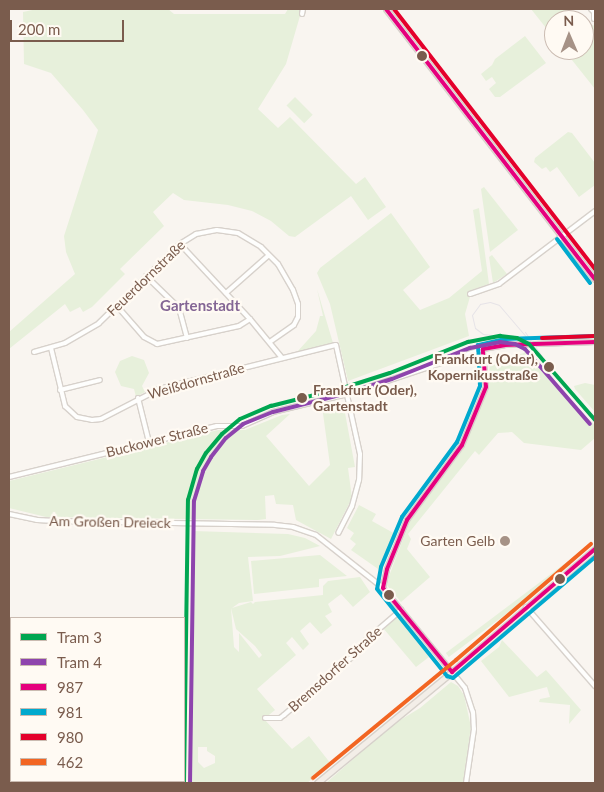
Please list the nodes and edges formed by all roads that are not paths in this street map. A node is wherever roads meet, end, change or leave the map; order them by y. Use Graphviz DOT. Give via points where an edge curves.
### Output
graph roads {
  1 [pos="303,9"];
  2 [pos="386,9"];
  3 [pos="302,14"];
  4 [pos="595,211"];
  5 [pos="562,235"];
  6 [pos="180,244"];
  7 [pos="269,255"];
  8 [pos="146,276"];
  9 [pos="595,279"];
  10 [pos="226,292"];
  11 [pos="470,294"];
  12 [pos="117,306"];
  13 [pos="250,319"];
  14 [pos="187,338"];
  15 [pos="270,342"];
  16 [pos="595,342"];
  17 [pos="51,348"];
  18 [pos="483,349"];
  19 [pos="34,352"];
  20 [pos="282,358"];
  21 [pos="100,380"];
  22 [pos="60,390"];
  23 [pos="348,394"];
  24 [pos="138,398"];
  25 [pos="150,442"];
  26 [pos="9,477"];
  27 [pos="9,514"];
  28 [pos="338,533"];
  29 [pos="595,549"];
  30 [pos="383,588"];
  31 [pos="526,608"];
  32 [pos="401,610"];
  33 [pos="452,672"];
  34 [pos="595,686"];
  35 [pos="265,718"];
  36 [pos="317,783"];
  37 [pos="466,783"];
  1 -- 3 [label="street"];
  2 -- 5 [label="main road"];
  4 -- 5 [label="street"];
  5 -- 9 [label="main road"];
  5 -- 11 [label="street" via="499,284"];
  6 -- 7 [label="street, Feuerdornstraße" via="199,233 223,230 252,241"];
  6 -- 8 [label="street, Feuerdornstraße"];
  6 -- 10 [label="street"];
  7 -- 10 [label="street"];
  7 -- 15 [label="street, Feuerdornstraße" via="287,278 299,309 294,325"];
  8 -- 12 [label="street, Feuerdornstraße"];
  8 -- 14 [label="street" via="179,308"];
  10 -- 13 [label="street"];
  12 -- 14 [label="street" via="137,331 152,342 161,344"];
  12 -- 17 [label="street, Feuerdornstraße" via="99,323"];
  13 -- 14 [label="street" via="239,326"];
  13 -- 15 [label="street"];
  15 -- 20 [label="street"];
  16 -- 18 [label="street, Buckower Straße" via="505,345"];
  17 -- 19 [label="street, Feuerdornstraße"];
  17 -- 22 [label="street, Weißdornstraße"];
  18 -- 23 [label="street, Buckower Straße"];
  18 -- 30 [label="street" via="486,387 462,445 407,520 387,569"];
  20 -- 23 [label="street, Weißdornstraße" via="336,345"];
  20 -- 24 [label="street, Weißdornstraße" via="169,386"];
  21 -- 22 [label="street"];
  22 -- 24 [label="street, Weißdornstraße" via="71,413 88,420 101,419"];
  23 -- 25 [label="street, Buckower Straße" via="273,412 235,428 217,426"];
  23 -- 28 [label="street" via="360,449 360,471 352,506"];
  24 -- 25 [label="street"];
  25 -- 26 [label="street, Buckower Straße"];
  27 -- 30 [label="street, Am Großen Dreieck" via="55,521 293,527 330,544"];
  29 -- 31 [label="main road"];
  30 -- 32 [label="street, Am Großen Dreieck"];
  31 -- 33 [label="main road"];
  31 -- 34 [label="street"];
  32 -- 33 [label="street, Am Großen Dreieck"];
  32 -- 35 [label="street, Bremsdorfer Straße" via="284,715"];
  33 -- 36 [label="main road"];
  33 -- 37 [label="street, Am Großen Dreieck" via="465,688 474,721"];
}
